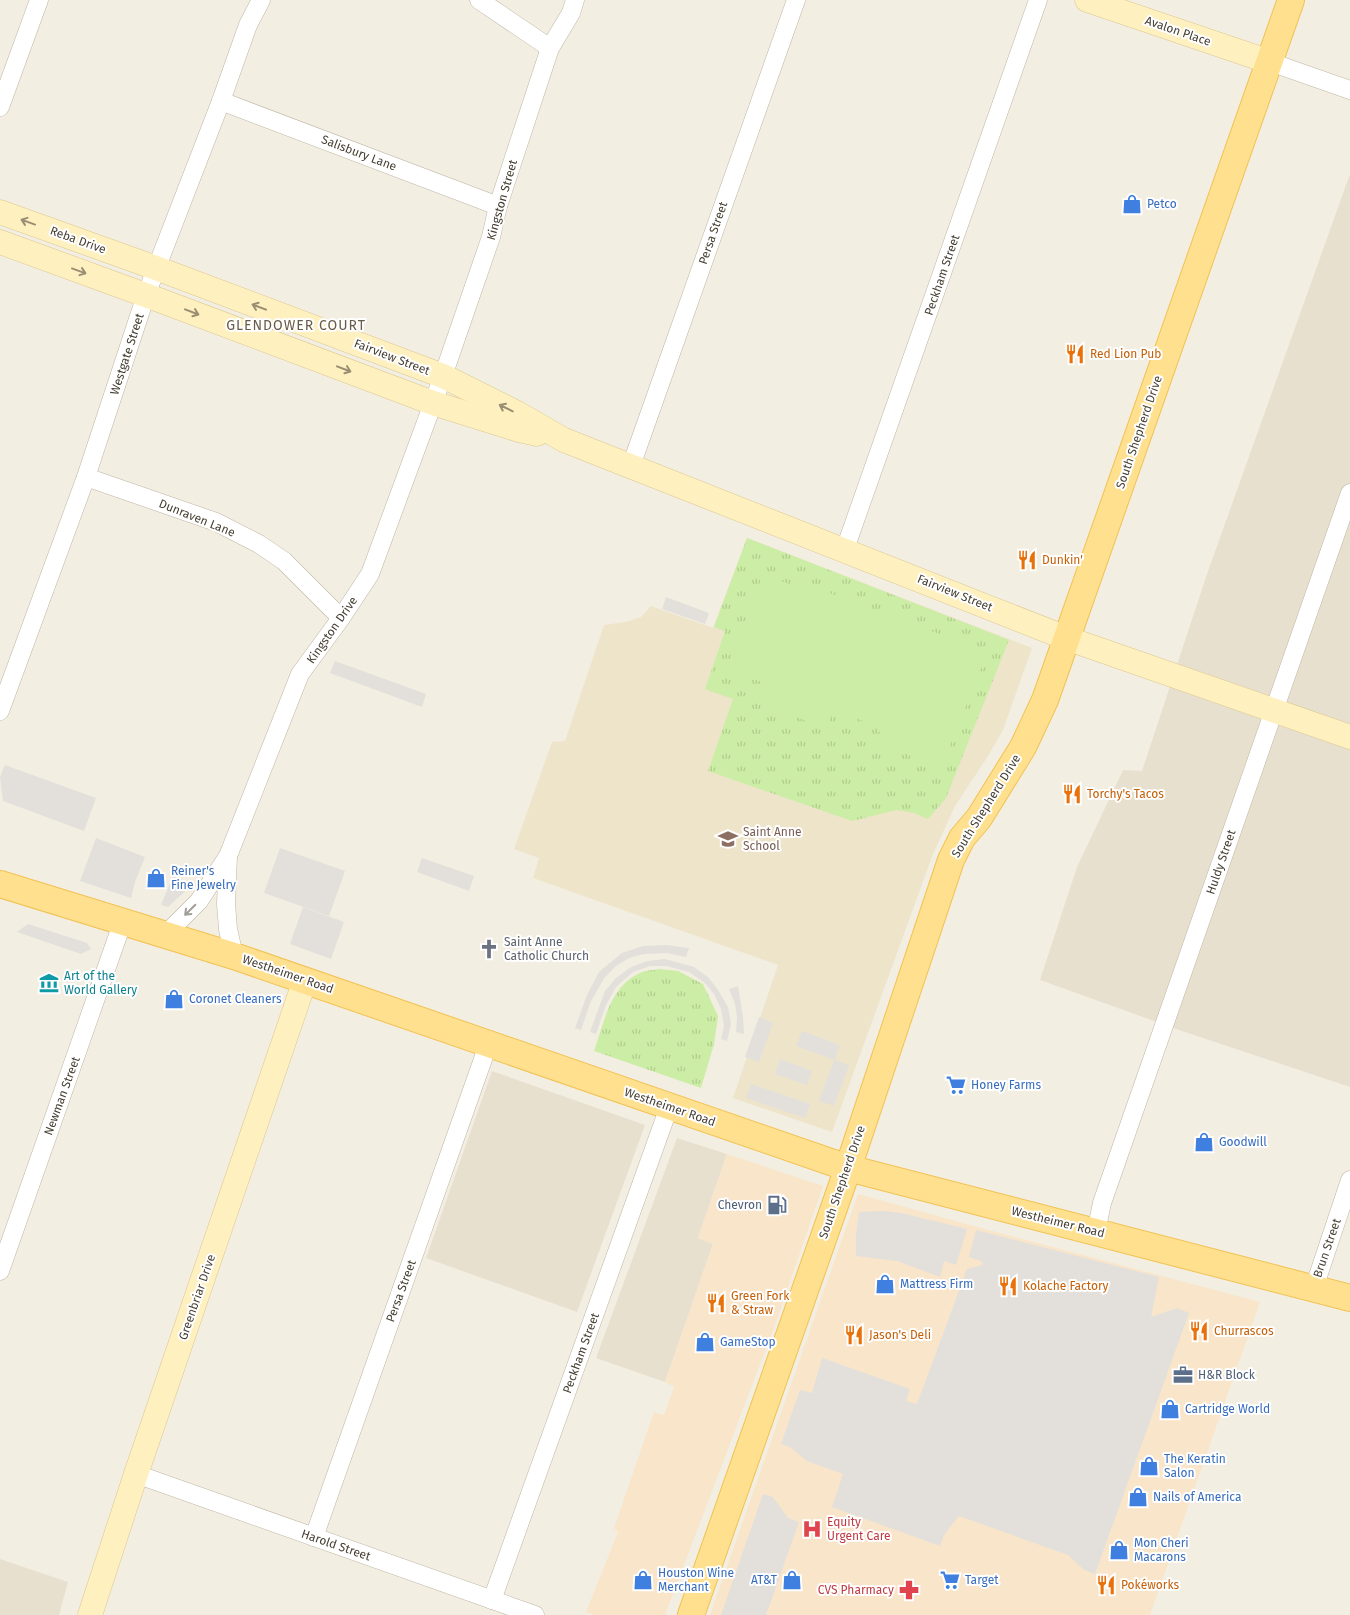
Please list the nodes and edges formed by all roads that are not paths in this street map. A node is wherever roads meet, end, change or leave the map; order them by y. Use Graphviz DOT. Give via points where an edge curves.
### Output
graph roads {
  1 [pos="39,0"];
  2 [pos="261,0"];
  3 [pos="479,0"];
  4 [pos="576,0"];
  5 [pos="796,0"];
  6 [pos="1038,0"];
  7 [pos="1086,0"];
  8 [pos="1292,0"];
  9 [pos="550,48"];
  10 [pos="1270,62"];
  11 [pos="1350,90"];
  12 [pos="221,101"];
  13 [pos="0,107"];
  14 [pos="498,206"];
  15 [pos="0,212"];
  16 [pos="0,242"];
  17 [pos="156,268"];
  18 [pos="146,295"];
  19 [pos="443,376"];
  20 [pos="433,403"];
  21 [pos="564,440"];
  22 [pos="631,466"];
  23 [pos="86,477"];
  24 [pos="1350,493"];
  25 [pos="845,549"];
  26 [pos="341,618"];
  27 [pos="1066,638"];
  28 [pos="0,711"];
  29 [pos="1274,711"];
  30 [pos="1350,737"];
  31 [pos="228,856"];
  32 [pos="0,884"];
  33 [pos="123,921"];
  34 [pos="166,934"];
  35 [pos="234,956"];
  36 [pos="305,980"];
  37 [pos="488,1045"];
  38 [pos="669,1107"];
  39 [pos="848,1168"];
  40 [pos="1350,1180"];
  41 [pos="1096,1232"];
  42 [pos="0,1271"];
  43 [pos="1314,1288"];
  44 [pos="1350,1298"];
  45 [pos="136,1474"];
  46 [pos="314,1537"];
  47 [pos="492,1600"];
  48 [pos="90,1615"];
  49 [pos="536,1615"];
  50 [pos="691,1615"];
  1 -- 13 [label="street"];
  2 -- 12 [label="street, Westgate Street" via="248,25"];
  3 -- 9 [label="street"];
  4 -- 9 [label="street, Kingston Street"];
  5 -- 22 [label="street, Persa Street"];
  6 -- 25 [label="street, Peckham Street"];
  7 -- 10 [label="street, Avalon Place"];
  8 -- 10 [label="main road, South Shepherd Drive"];
  9 -- 14 [label="street, Kingston Street"];
  10 -- 11 [label="street"];
  10 -- 27 [label="main road, South Shepherd Drive"];
  12 -- 14 [label="street, Salisbury Lane"];
  12 -- 17 [label="street, Westgate Street"];
  14 -- 19 [label="street, Kingston Street" via="491,237"];
  17 -- 15 [label="street, Reba Drive, one-way"];
  16 -- 18 [label="street, one-way"];
  17 -- 18 [label="street, Westgate Street"];
  19 -- 17 [label="street, Fairview Street, one-way"];
  18 -- 20 [label="street, Fairview Street, one-way"];
  18 -- 23 [label="street, Westgate Street"];
  19 -- 20 [label="street, Kingston Street"];
  21 -- 19 [label="street, Fairview Street, one-way"];
  20 -- 21 [label="street, Fairview Street" via="519,430"];
  20 -- 26 [label="street, Kingston Drive" via="370,574"];
  21 -- 22 [label="street, Fairview Street"];
  22 -- 25 [label="street, Fairview Street"];
  23 -- 26 [label="street, Dunraven Lane" via="216,522 259,544 284,561"];
  23 -- 28 [label="street, Westgate Street"];
  24 -- 29 [label="street, Huldy Street"];
  25 -- 27 [label="street, Fairview Street"];
  26 -- 31 [label="street, Kingston Drive" via="300,674"];
  27 -- 29 [label="street, Fairview Street"];
  27 -- 39 [label="main road, South Shepherd Drive" via="1045,700 1023,747 979,818 962,838 951,860"];
  29 -- 30 [label="street, Fairview Street"];
  29 -- 41 [label="street, Huldy Street" via="1102,1203"];
  31 -- 34 [label="street, Kingston Drive, one-way" via="199,901"];
  31 -- 35 [label="street, Kingston Drive" via="226,904"];
  32 -- 33 [label="main road, Westheimer Road"];
  33 -- 34 [label="main road, Westheimer Road"];
  33 -- 42 [label="street, Newman Street"];
  34 -- 35 [label="main road, Westheimer Road"];
  35 -- 36 [label="main road, Westheimer Road"];
  36 -- 37 [label="main road, Westheimer Road"];
  36 -- 45 [label="street, Greenbriar Drive"];
  37 -- 38 [label="main road, Westheimer Road"];
  37 -- 46 [label="street, Persa Street"];
  38 -- 39 [label="main road, Westheimer Road"];
  38 -- 47 [label="street, Peckham Street"];
  39 -- 41 [label="main road, Westheimer Road"];
  39 -- 50 [label="main road, South Shepherd Drive"];
  40 -- 43 [label="street, Brun Street"];
  41 -- 43 [label="main road, Westheimer Road"];
  43 -- 44 [label="main road, Westheimer Road"];
  45 -- 46 [label="street, Harold Street"];
  45 -- 48 [label="street, Greenbriar Drive"];
  46 -- 47 [label="street, Harold Street"];
  47 -- 49 [label="street, Harold Street"];
}
